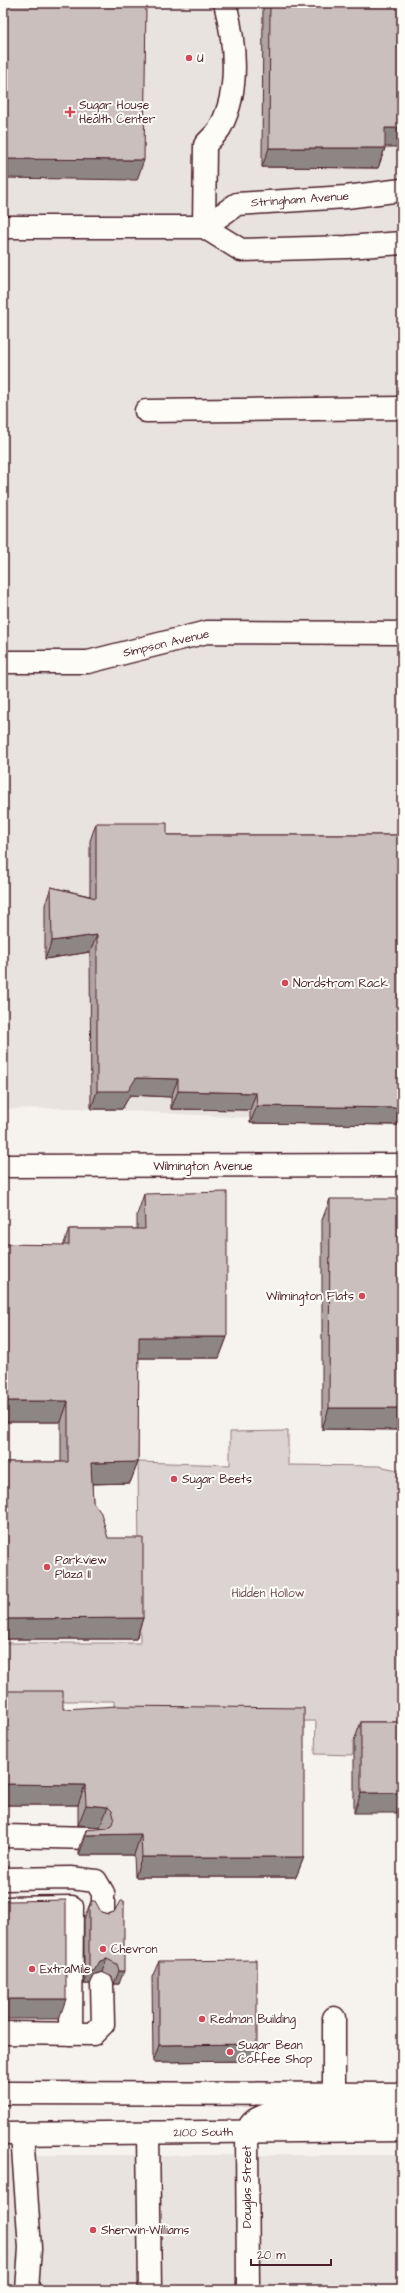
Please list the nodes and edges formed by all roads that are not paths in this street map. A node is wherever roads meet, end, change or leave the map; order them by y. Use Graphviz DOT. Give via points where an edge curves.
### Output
graph roads {
  1 [pos="225,3"];
  2 [pos="402,190"];
  3 [pos="3,227"];
  4 [pos="204,227"];
  5 [pos="402,242"];
  6 [pos="402,408"];
  7 [pos="146,411"];
  8 [pos="402,633"];
  9 [pos="3,662"];
  10 [pos="402,1165"];
  11 [pos="3,1166"];
  12 [pos="3,1836"];
  13 [pos="94,1838"];
  14 [pos="3,1879"];
  15 [pos="3,1908"];
  16 [pos="103,1914"];
  17 [pos="102,1984"];
  18 [pos="334,2018"];
  19 [pos="3,2033"];
  20 [pos="71,2034"];
  21 [pos="3,2093"];
  22 [pos="334,2094"];
  23 [pos="402,2094"];
  24 [pos="402,2113"];
  25 [pos="402,2130"];
  26 [pos="247,2132"];
  27 [pos="148,2133"];
  28 [pos="12,2134"];
  29 [pos="27,2290"];
  30 [pos="150,2290"];
  31 [pos="248,2290"];
  1 -- 4 [label="street" via="231,25 234,68 231,95 221,127 205,145"];
  2 -- 4 [label="street, Stringham Avenue" via="346,197 238,204"];
  3 -- 4 [label="street"];
  4 -- 5 [label="street" via="241,250 347,247"];
  6 -- 7 [label="street"];
  8 -- 9 [label="street, Simpson Avenue" via="207,632 88,662"];
  10 -- 11 [label="street, Wilmington Avenue"];
  12 -- 13 [label="street"];
  14 -- 16 [label="street" via="71,1878 96,1881 103,1893"];
  15 -- 20 [label="street" via="72,1907"];
  17 -- 20 [label="street" via="103,2024 93,2034"];
  18 -- 22 [label="street"];
  19 -- 20 [label="street"];
  21 -- 22 [label="street"];
  22 -- 23 [label="street"];
  24 -- 26 [label="street" via="269,2114 256,2118"];
  25 -- 26 [label="street, 2100 South"];
  26 -- 27 [label="street, 2100 South"];
  26 -- 31 [label="street, Douglas Street"];
  27 -- 28 [label="street, 2100 South"];
  27 -- 30 [label="street"];
  28 -- 29 [label="street" via="30,2248"];
}
